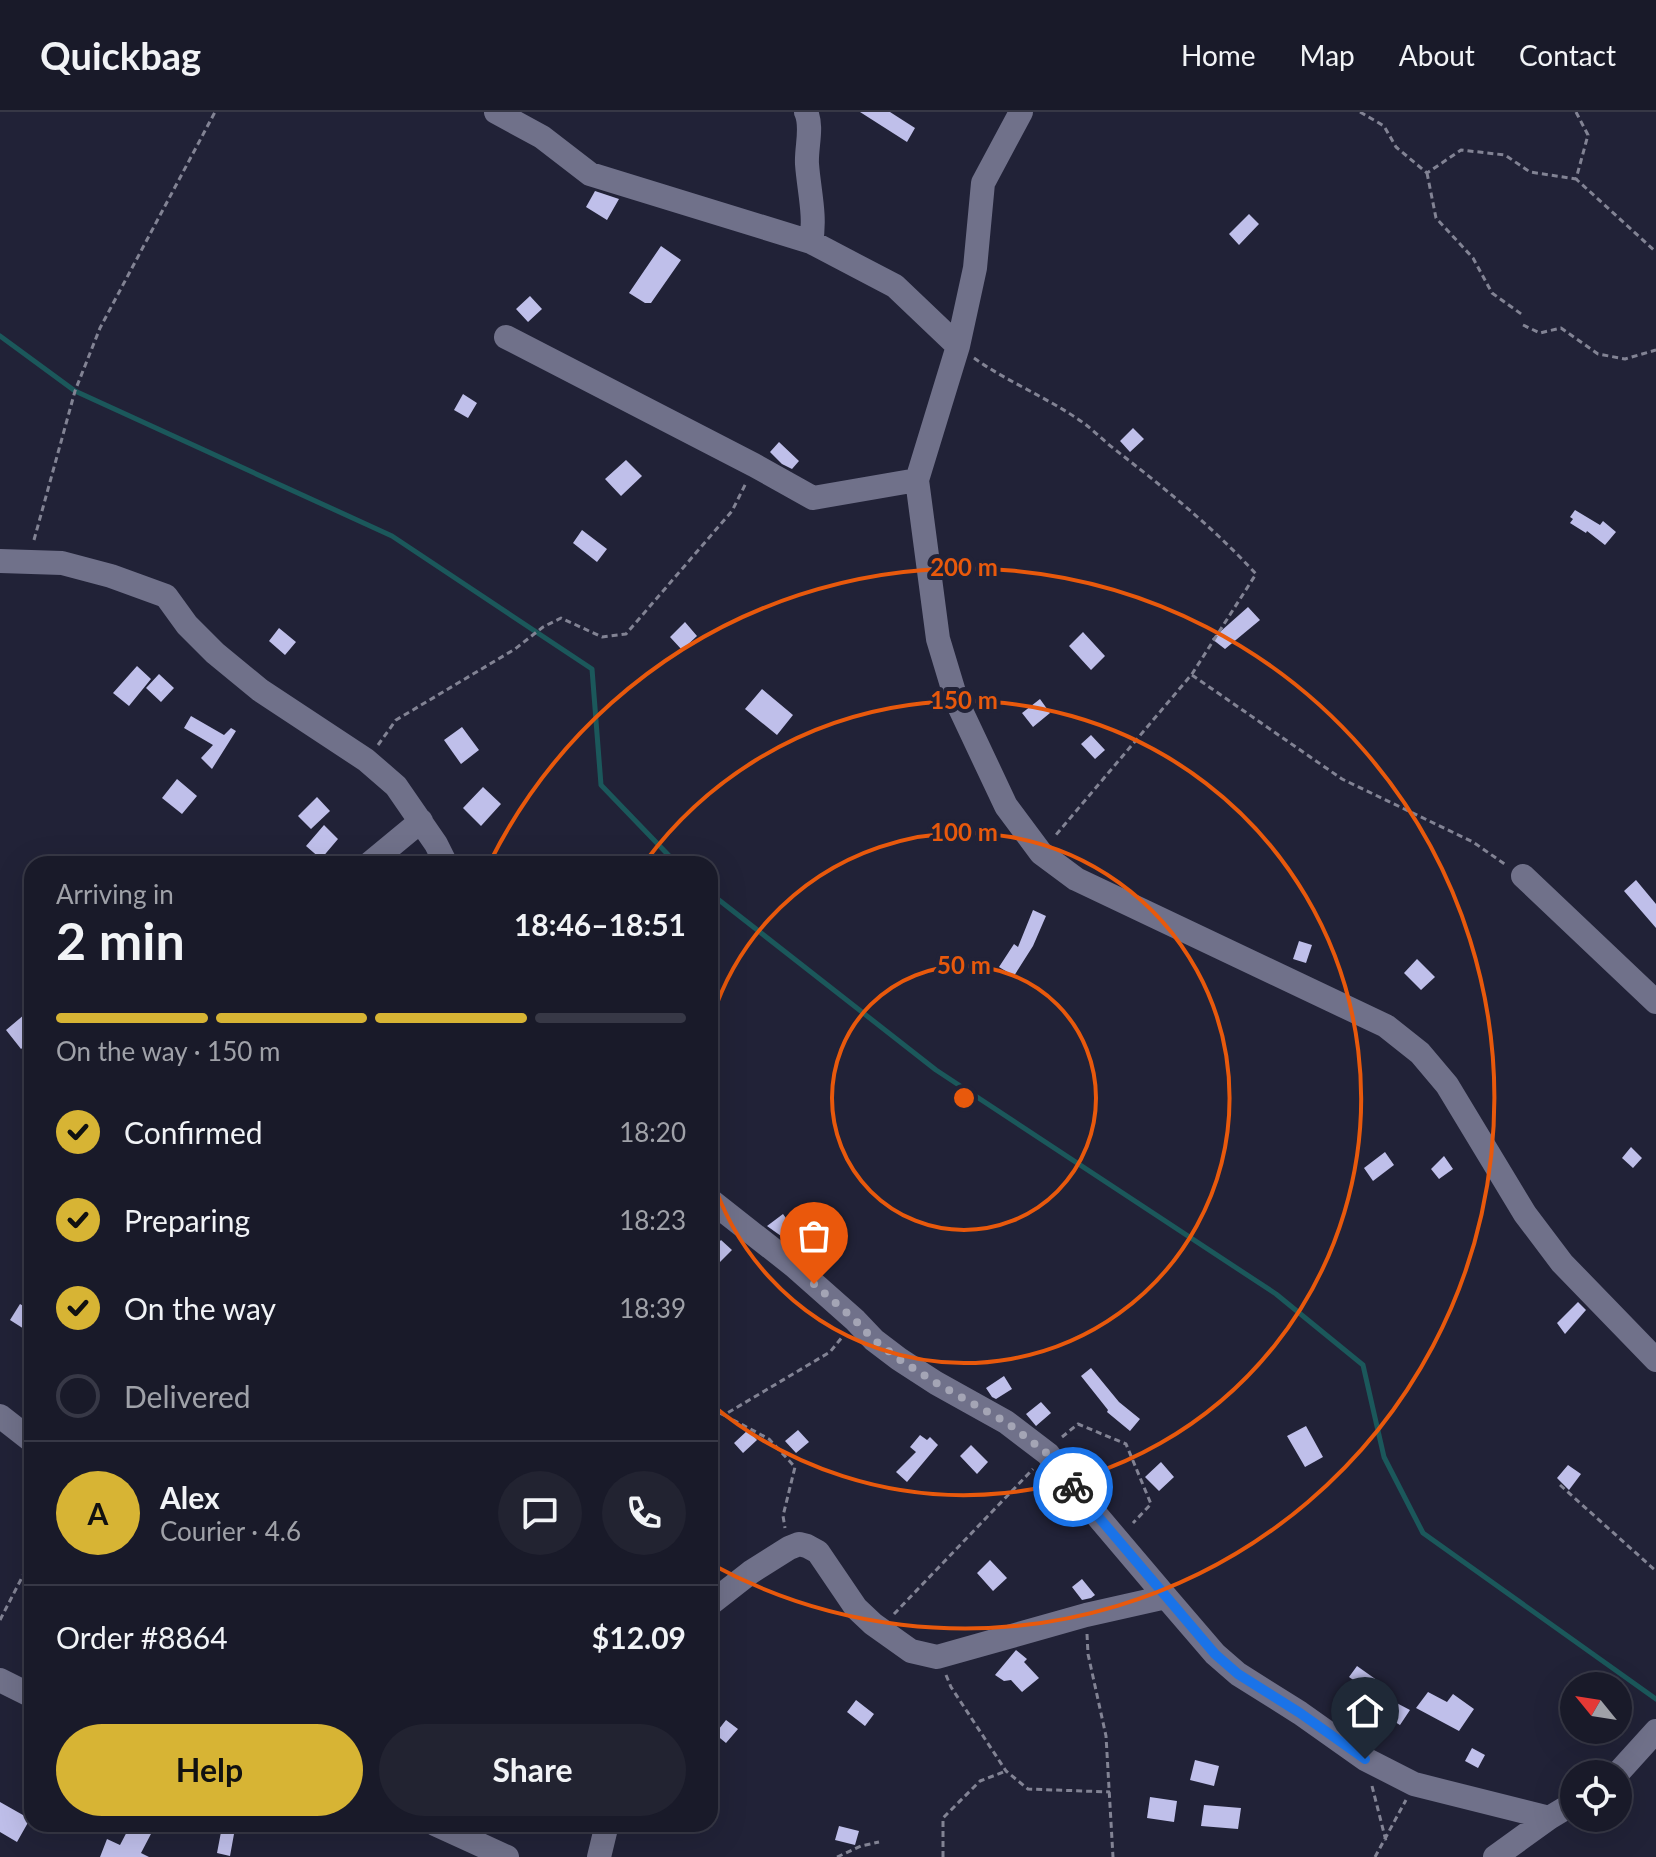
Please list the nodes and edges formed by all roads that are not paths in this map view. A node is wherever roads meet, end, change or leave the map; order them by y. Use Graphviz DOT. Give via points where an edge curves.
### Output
graph roads {
  1 [pos="496,112"];
  2 [pos="806,112"];
  3 [pos="1021,112"];
  4 [pos="811,242"];
  5 [pos="506,337"];
  6 [pos="958,346"];
  7 [pos="917,480"];
  8 [pos="0,561"];
  9 [pos="421,821"];
  10 [pos="379,856"];
  11 [pos="441,856"];
  12 [pos="1523,876"];
  13 [pos="1656,1002"];
  14 [pos="718,1206"];
  15 [pos="1653,1352"];
  16 [pos="0,1416"];
  17 [pos="24,1435"];
  18 [pos="1166,1597"];
  19 [pos="718,1598"];
  20 [pos="0,1680"];
  21 [pos="24,1692"];
  22 [pos="1656,1731"];
  23 [pos="1630,1760"];
  24 [pos="1560,1811"];
  25 [pos="1549,1818"];
  26 [pos="452,1832"];
  27 [pos="605,1832"];
  28 [pos="507,1857"];
  29 [pos="599,1857"];
  30 [pos="1495,1857"];
  1 -- 4 [label="street" via="542,137 590,174"];
  2 -- 4 [label="street" via="815,225"];
  3 -- 6 [label="street" via="983,183 975,268"];
  4 -- 6 [label="street" via="895,286"];
  5 -- 7 [label="street" via="813,498"];
  6 -- 7 [label="street"];
  7 -- 15 [label="street" via="938,639 957,702 1006,806 1041,853 1076,879 1386,1026 1420,1053 1447,1085 1525,1214 1562,1263"];
  8 -- 9 [label="street" via="62,563 166,596 215,653 260,690 366,760 396,786"];
  9 -- 10 [label="street"];
  9 -- 11 [label="street"];
  12 -- 13 [label="street"];
  14 -- 18 [label="street" via="899,1359 1006,1422 1048,1454"];
  16 -- 17 [label="street"];
  18 -- 19 [label="street" via="937,1657 911,1651 873,1624 818,1552 799,1544"];
  18 -- 25 [label="street" via="1238,1674 1365,1759 1414,1784"];
  20 -- 21 [label="street"];
  22 -- 23 [label="street"];
  24 -- 25 [label="street"];
  25 -- 30 [label="street"];
  26 -- 28 [label="street"];
  27 -- 29 [label="street"];
}
